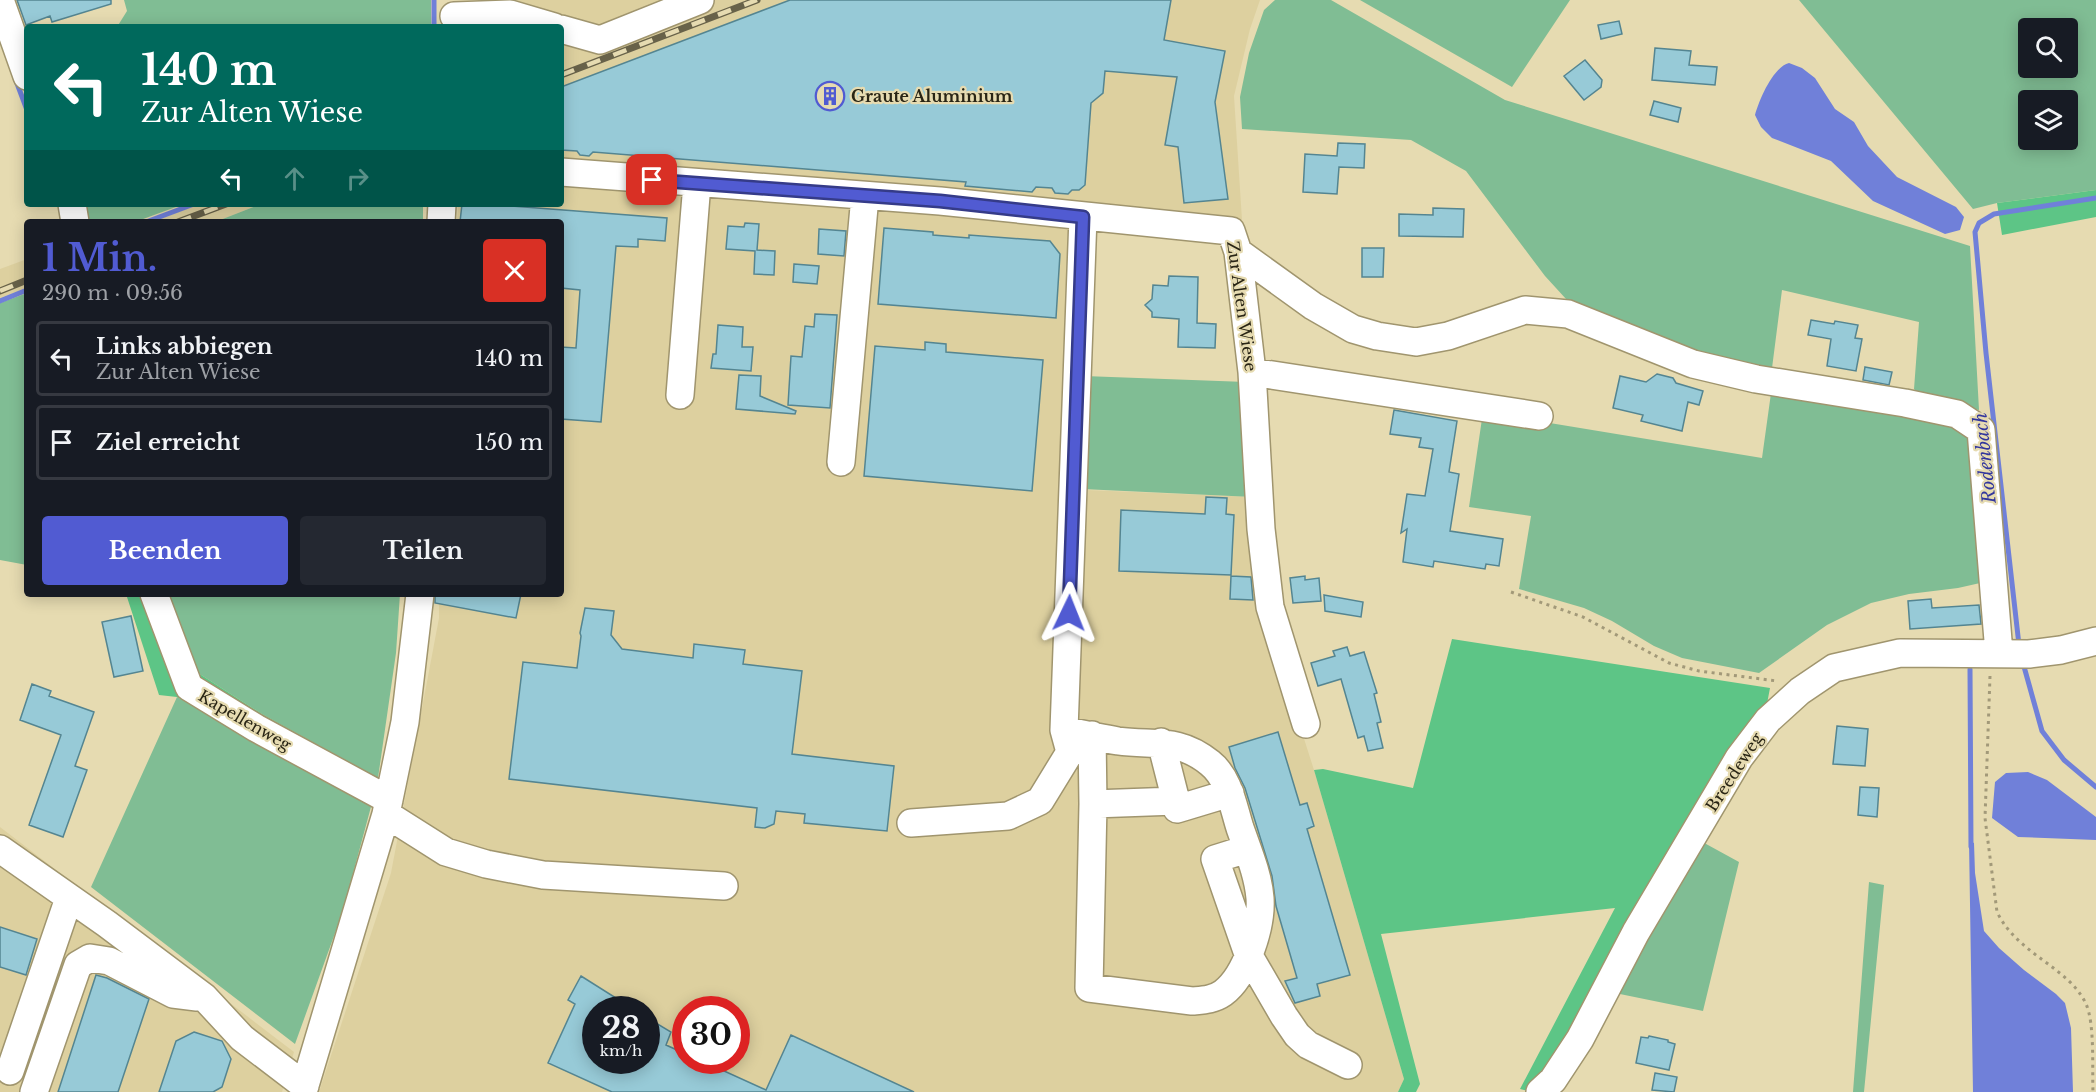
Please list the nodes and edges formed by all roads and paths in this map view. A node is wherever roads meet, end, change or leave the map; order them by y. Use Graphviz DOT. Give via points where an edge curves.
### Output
graph roads {
  1 [pos="0,0"];
  2 [pos="700,0"];
  3 [pos="454,14"];
  4 [pos="544,24"];
  5 [pos="564,30"];
  6 [pos="24,68"];
  7 [pos="564,172"];
  8 [pos="697,183"];
  9 [pos="865,196"];
  10 [pos="1083,217"];
  11 [pos="1238,252"];
  12 [pos="1251,372"];
  13 [pos="680,395"];
  14 [pos="1539,416"];
  15 [pos="842,462"];
  16 [pos="1511,592"];
  17 [pos="155,597"];
  18 [pos="420,597"];
  19 [pos="2096,641"];
  20 [pos="2006,653"];
  21 [pos="1800,691"];
  22 [pos="1306,724"];
  23 [pos="1092,735"];
  24 [pos="1067,741"];
  25 [pos="1161,742"];
  26 [pos="1230,793"];
  27 [pos="1176,801"];
  28 [pos="1093,804"];
  29 [pos="388,807"];
  30 [pos="911,824"];
  31 [pos="0,849"];
  32 [pos="724,886"];
  33 [pos="69,898"];
  34 [pos="1248,954"];
  35 [pos="204,998"];
  36 [pos="1348,1065"];
  37 [pos="10,1071"];
  38 [pos="304,1089"];
  39 [pos="34,1092"];
  40 [pos="1540,1092"];
  41 [pos="2093,1092"];
  1 -- 6 [label="street"];
  2 -- 5 [label="street" via="600,40"];
  3 -- 4 [label="street" via="510,14"];
  7 -- 8 [label="street, Zur Alten Wiese"];
  8 -- 9 [label="street, Zur Alten Wiese"];
  8 -- 13 [label="street"];
  9 -- 10 [label="street, Zur Alten Wiese"];
  9 -- 15 [label="street"];
  10 -- 11 [label="street, Zur Alten Wiese" via="1231,231"];
  10 -- 24 [label="street"];
  11 -- 12 [label="street, Zur Alten Wiese"];
  11 -- 20 [label="street" via="1313,306 1353,329 1377,336 1416,342 1448,336 1525,310 1568,314 1693,364 1756,379 1957,414 1981,430"];
  12 -- 14 [label="street"];
  12 -- 22 [label="street, Zur Alten Wiese" via="1270,607"];
  16 -- 21 [label="path" via="1583,617 1669,663 1699,671 1791,683"];
  17 -- 29 [label="street, Kapellenweg" via="189,687"];
  18 -- 29 [label="street" via="405,722"];
  19 -- 20 [label="street, Breedeweg" via="2061,650"];
  20 -- 21 [label="street, Breedeweg" via="1900,653 1834,668"];
  20 -- 41 [label="path" via="1985,818 1997,912 2013,937 2070,982 2087,1005"];
  21 -- 40 [label="street, Breedeweg" via="1768,720 1739,758 1636,932 1580,1039 1553,1080"];
  23 -- 24 [label="street"];
  23 -- 25 [label="street" via="1120,741"];
  23 -- 28 [label="street"];
  24 -- 30 [label="street" via="1040,801 1008,816"];
  25 -- 26 [label="street" via="1193,752 1210,764"];
  25 -- 27 [label="street"];
  26 -- 27 [label="street" via="1177,809"];
  26 -- 34 [label="street" via="1257,880 1260,905"];
  27 -- 28 [label="street"];
  28 -- 34 [label="street" via="1089,988 1209,1000 1228,988"];
  29 -- 32 [label="street, Kapellenweg" via="446,852 486,864 543,875"];
  29 -- 38 [label="street"];
  31 -- 33 [label="street"];
  33 -- 35 [label="street"];
  33 -- 37 [label="street"];
  34 -- 36 [label="street" via="1300,1038 1315,1050"];
  35 -- 38 [label="street" via="242,1038"];
  35 -- 39 [label="street" via="172,994 109,961 90,958 78,965"];
}
